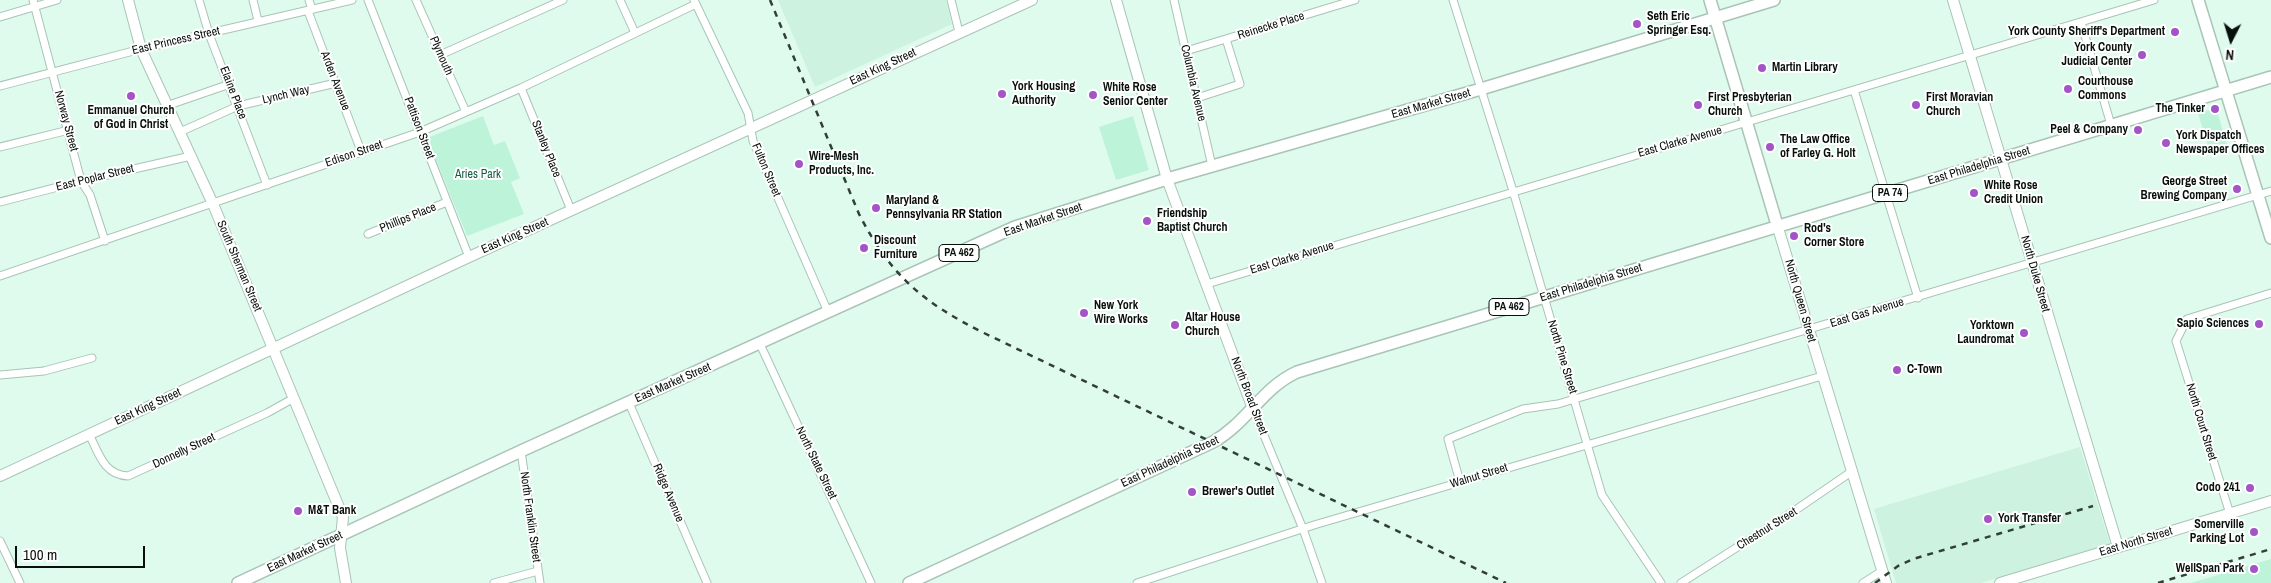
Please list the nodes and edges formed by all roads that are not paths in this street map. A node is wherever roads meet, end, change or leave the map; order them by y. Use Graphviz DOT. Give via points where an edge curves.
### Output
graph roads {
  1 [pos="57,0"];
  2 [pos="128,0"];
  3 [pos="199,0"];
  4 [pos="253,0"];
  5 [pos="310,0"];
  6 [pos="352,0"];
  7 [pos="368,0"];
  8 [pos="416,0"];
  9 [pos="563,0"];
  10 [pos="620,0"];
  11 [pos="951,0"];
  12 [pos="1032,0"];
  13 [pos="1116,0"];
  14 [pos="1174,0"];
  15 [pos="1355,0"];
  16 [pos="1453,0"];
  17 [pos="1710,0"];
  18 [pos="1774,0"];
  19 [pos="1953,0"];
  20 [pos="2154,0"];
  21 [pos="2198,0"];
  22 [pos="695,2"];
  23 [pos="34,3"];
  24 [pos="310,10"];
  25 [pos="0,17"];
  26 [pos="1716,18"];
  27 [pos="258,21"];
  28 [pos="2081,22"];
  29 [pos="958,32"];
  30 [pos="635,33"];
  31 [pos="209,34"];
  32 [pos="1226,39"];
  33 [pos="141,49"];
  34 [pos="1186,51"];
  35 [pos="440,55"];
  36 [pos="1970,56"];
  37 [pos="54,73"];
  38 [pos="2271,77"];
  39 [pos="336,83"];
  40 [pos="230,84"];
  41 [pos="0,86"];
  42 [pos="521,88"];
  43 [pos="1481,89"];
  44 [pos="1854,90"];
  45 [pos="2226,91"];
  46 [pos="1197,98"];
  47 [pos="169,105"];
  48 [pos="238,106"];
  49 [pos="466,112"];
  50 [pos="1747,123"];
  51 [pos="2111,125"];
  52 [pos="751,127"];
  53 [pos="69,130"];
  54 [pos="180,132"];
  55 [pos="420,132"];
  56 [pos="0,147"];
  57 [pos="361,152"];
  58 [pos="191,156"];
  59 [pos="2002,158"];
  60 [pos="1212,166"];
  61 [pos="1167,179"];
  62 [pos="81,181"];
  63 [pos="267,185"];
  64 [pos="2271,191"];
  65 [pos="1513,192"];
  66 [pos="1886,194"];
  67 [pos="2258,195"];
  68 [pos="0,202"];
  69 [pos="447,202"];
  70 [pos="213,204"];
  71 [pos="571,210"];
  72 [pos="1778,228"];
  73 [pos="368,234"];
  74 [pos="2271,238"];
  75 [pos="104,241"];
  76 [pos="469,257"];
  77 [pos="2032,263"];
  78 [pos="0,276"];
  79 [pos="1207,284"];
  80 [pos="2271,293"];
  81 [pos="1544,297"];
  82 [pos="1918,298"];
  83 [pos="828,312"];
  84 [pos="1808,330"];
  85 [pos="760,344"];
  86 [pos="274,348"];
  87 [pos="92,358"];
  88 [pos="0,375"];
  89 [pos="1822,376"];
  90 [pos="294,398"];
  91 [pos="1574,399"];
  92 [pos="629,403"];
  93 [pos="1253,409"];
  94 [pos="89,434"];
  95 [pos="1588,445"];
  96 [pos="521,451"];
  97 [pos="1851,472"];
  98 [pos="0,476"];
  99 [pos="1460,482"];
  100 [pos="2271,501"];
  101 [pos="2230,514"];
  102 [pos="1303,529"];
  103 [pos="342,535"];
  104 [pos="0,541"];
  105 [pos="2118,547"];
  106 [pos="538,571"];
  107 [pos="1882,571"];
  108 [pos="20,583"];
  109 [pos="238,583"];
  110 [pos="346,583"];
  111 [pos="494,583"];
  112 [pos="540,583"];
  113 [pos="707,583"];
  114 [pos="871,583"];
  115 [pos="909,583"];
  116 [pos="1137,583"];
  117 [pos="1322,583"];
  118 [pos="1661,583"];
  119 [pos="1681,583"];
  120 [pos="1863,583"];
  121 [pos="1886,583"];
  122 [pos="2000,583"];
  1 -- 23 [label="street"];
  2 -- 33 [label="street, South Sherman Street"];
  3 -- 31 [label="street, Elaine Place"];
  4 -- 27 [label="street"];
  5 -- 24 [label="street, Arden Avenue"];
  6 -- 24 [label="street, East Princess Street"];
  7 -- 55 [label="street, Pattison Street"];
  8 -- 35 [label="street, Plymouth"];
  9 -- 35 [label="street"];
  10 -- 30 [label="street"];
  11 -- 29 [label="street"];
  12 -- 29 [label="street, East King Street"];
  13 -- 61 [label="street, North Broad Street"];
  14 -- 34 [label="street, Columbia Avenue"];
  15 -- 32 [label="street, Reinecke Place"];
  16 -- 43 [label="street, North Pine Street"];
  17 -- 26 [label="main road, North Queen Street"];
  18 -- 26 [label="main road, East Market Street"];
  19 -- 36 [label="street, North Duke Street"];
  20 -- 28 [label="street, East Clarke Avenue"];
  21 -- 45 [label="main road"];
  22 -- 30 [label="street, Edison Street"];
  22 -- 52 [label="street, Fulton Street" via="748,113"];
  23 -- 25 [label="street"];
  23 -- 37 [label="street, Norway Street"];
  24 -- 27 [label="street, East Princess Street"];
  24 -- 39 [label="street, Arden Avenue"];
  26 -- 43 [label="main road, East Market Street / PA 462"];
  26 -- 50 [label="main road, North Queen Street"];
  27 -- 31 [label="street, East Princess Street"];
  28 -- 36 [label="street, East Clarke Avenue"];
  28 -- 51 [label="street"];
  29 -- 52 [label="street, East King Street"];
  30 -- 42 [label="street, Edison Street"];
  31 -- 33 [label="street, East Princess Street"];
  31 -- 40 [label="street, Elaine Place"];
  32 -- 34 [label="street, Reinecke Place"];
  32 -- 46 [label="street" via="1240,84"];
  33 -- 37 [label="street, East Princess Street"];
  33 -- 47 [label="street, South Sherman Street"];
  34 -- 46 [label="street, Columbia Avenue"];
  35 -- 49 [label="street, Plymouth"];
  36 -- 44 [label="street, East Clarke Avenue"];
  36 -- 59 [label="street, North Duke Street"];
  37 -- 41 [label="street, East Princess Street"];
  37 -- 53 [label="street, Norway Street"];
  38 -- 45 [label="main road, PA 74"];
  39 -- 48 [label="street, Lynch Way"];
  39 -- 57 [label="street, Arden Avenue"];
  40 -- 47 [label="street"];
  40 -- 48 [label="street, Elaine Place"];
  42 -- 49 [label="street, Edison Street"];
  42 -- 71 [label="street, Stanley Place"];
  43 -- 60 [label="main road, East Market Street / PA 462"];
  43 -- 65 [label="street, North Pine Street"];
  44 -- 50 [label="street, East Clarke Avenue"];
  44 -- 66 [label="street"];
  45 -- 51 [label="main road, East Philadelphia Street / PA 74"];
  45 -- 67 [label="main road"];
  46 -- 60 [label="street, Columbia Avenue"];
  47 -- 54 [label="street, South Sherman Street"];
  48 -- 54 [label="street, Lynch Way"];
  48 -- 63 [label="street, Elaine Place"];
  49 -- 55 [label="street, Edison Street"];
  50 -- 65 [label="street, East Clarke Avenue"];
  50 -- 72 [label="main road, North Queen Street"];
  51 -- 59 [label="main road, East Philadelphia Street / PA 74"];
  52 -- 71 [label="street, East King Street"];
  52 -- 83 [label="street, Fulton Street" via="754,142"];
  53 -- 56 [label="street"];
  53 -- 62 [label="street, Norway Street"];
  54 -- 58 [label="street, South Sherman Street"];
  55 -- 57 [label="street, Edison Street"];
  55 -- 69 [label="street, Pattison Street"];
  57 -- 63 [label="street, Edison Street"];
  58 -- 62 [label="street, East Poplar Street"];
  58 -- 70 [label="street, South Sherman Street"];
  59 -- 66 [label="main road, East Philadelphia Street / PA 74"];
  59 -- 77 [label="street, North Duke Street"];
  60 -- 61 [label="main road, East Market Street / PA 462"];
  61 -- 79 [label="street, North Broad Street"];
  61 -- 83 [label="main road, East Market Street / PA 462" via="1015,227"];
  62 -- 68 [label="street, East Poplar Street"];
  62 -- 75 [label="street, Norway Street" via="90,195"];
  63 -- 70 [label="street, Edison Street"];
  64 -- 67 [label="street, East Gas Avenue"];
  65 -- 79 [label="street, East Clarke Avenue"];
  65 -- 81 [label="street, North Pine Street"];
  66 -- 72 [label="main road, East Philadelphia Street / PA 74"];
  66 -- 82 [label="street"];
  67 -- 74 [label="main road"];
  67 -- 77 [label="street, East Gas Avenue"];
  69 -- 73 [label="street, Phillips Place"];
  69 -- 76 [label="street, Pattison Street"];
  70 -- 75 [label="street, Edison Street"];
  70 -- 86 [label="street, South Sherman Street"];
  71 -- 76 [label="street, East King Street"];
  72 -- 81 [label="main road, East Philadelphia Street / PA 462"];
  72 -- 84 [label="street, North Queen Street"];
  75 -- 78 [label="street, Edison Street"];
  76 -- 86 [label="street, East King Street"];
  77 -- 82 [label="street, East Gas Avenue"];
  77 -- 105 [label="street, North Duke Street"];
  79 -- 93 [label="street, North Broad Street"];
  80 -- 101 [label="street, North Court Street" via="2187,319 2176,341"];
  81 -- 91 [label="street, North Pine Street"];
  81 -- 93 [label="main road, East Philadelphia Street / PA 462" via="1297,372 1274,386"];
  82 -- 84 [label="street, East Gas Avenue"];
  83 -- 85 [label="main road, East Market Street / PA 462"];
  84 -- 89 [label="street, North Queen Street"];
  84 -- 91 [label="street, East Gas Avenue"];
  85 -- 92 [label="main road, East Market Street / PA 462"];
  85 -- 114 [label="street, North State Street"];
  86 -- 90 [label="street, South Sherman Street"];
  86 -- 94 [label="street, East King Street"];
  87 -- 88 [label="street" via="44,371"];
  89 -- 95 [label="street, Walnut Street"];
  89 -- 97 [label="street, North Queen Street"];
  90 -- 94 [label="street, Donnelly Street" via="128,476 115,475 107,469"];
  90 -- 103 [label="street, South Sherman Street" via="343,517"];
  91 -- 95 [label="street, North Pine Street"];
  91 -- 99 [label="street, East Gas Avenue" via="1523,409 1448,440"];
  92 -- 96 [label="main road, East Market Street / PA 462"];
  92 -- 113 [label="street, Ridge Avenue"];
  93 -- 102 [label="street, North Broad Street"];
  93 -- 115 [label="main road, East Philadelphia Street / PA 462" via="1243,421 1213,442"];
  94 -- 98 [label="street, East King Street"];
  95 -- 99 [label="street, Walnut Street"];
  95 -- 118 [label="street, North Pine Street" via="1602,495"];
  96 -- 103 [label="main road, East Market Street / PA 462"];
  96 -- 106 [label="street, North Franklin Street"];
  97 -- 107 [label="street, North Queen Street"];
  97 -- 119 [label="street, Chestnut Street"];
  99 -- 102 [label="street, Walnut Street"];
  100 -- 101 [label="street, East North Street"];
  101 -- 105 [label="street, East North Street"];
  102 -- 116 [label="street, Walnut Street"];
  102 -- 117 [label="street, North Broad Street"];
  103 -- 109 [label="main road, East Market Street / PA 462"];
  103 -- 110 [label="street, South Sherman Street" via="340,548"];
  104 -- 108 [label="street"];
  105 -- 122 [label="street, East North Street"];
  106 -- 111 [label="street"];
  106 -- 112 [label="street, North Franklin Street"];
  107 -- 120 [label="street"];
  107 -- 121 [label="street, North Queen Street"];
}
